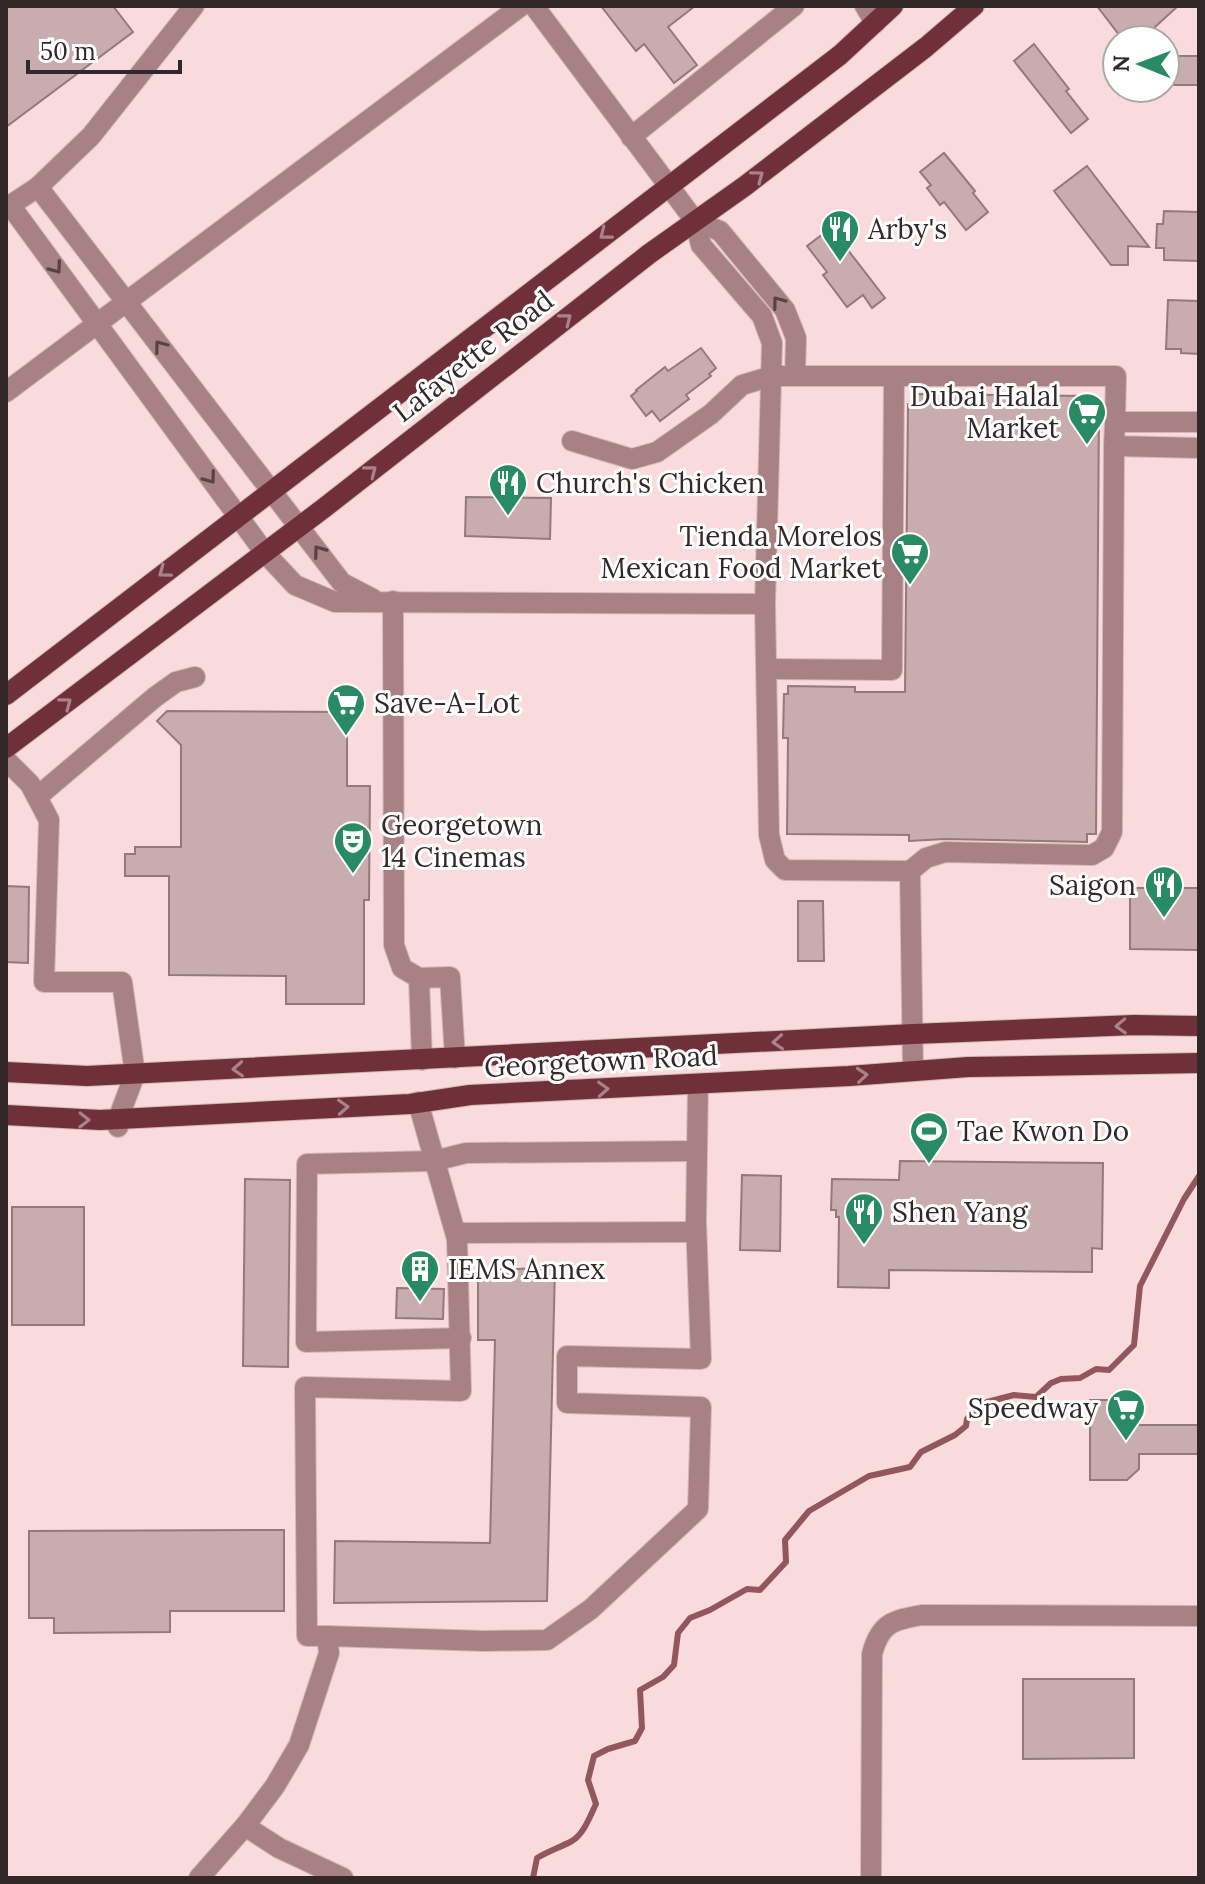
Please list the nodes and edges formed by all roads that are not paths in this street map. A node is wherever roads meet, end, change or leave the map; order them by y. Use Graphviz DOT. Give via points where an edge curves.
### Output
graph roads {
  1 [pos="194,6"];
  2 [pos="521,6"];
  3 [pos="534,6"];
  4 [pos="794,6"];
  5 [pos="893,6"];
  6 [pos="974,6"];
  7 [pos="870,15"];
  8 [pos="631,137"];
  9 [pos="667,186"];
  10 [pos="38,187"];
  11 [pos="8,207"];
  12 [pos="695,221"];
  13 [pos="126,302"];
  14 [pos="97,324"];
  15 [pos="772,376"];
  16 [pos="795,376"];
  17 [pos="894,376"];
  18 [pos="6,392"];
  19 [pos="1115,422"];
  20 [pos="1199,422"];
  21 [pos="572,441"];
  22 [pos="1114,446"];
  23 [pos="1199,448"];
  24 [pos="271,491"];
  25 [pos="238,516"];
  26 [pos="301,526"];
  27 [pos="265,553"];
  28 [pos="385,601"];
  29 [pos="765,604"];
  30 [pos="767,669"];
  31 [pos="195,677"];
  32 [pos="6,695"];
  33 [pos="6,748"];
  34 [pos="6,760"];
  35 [pos="37,797"];
  36 [pos="910,871"];
  37 [pos="419,978"];
  38 [pos="1199,1026"];
  39 [pos="913,1034"];
  40 [pos="455,1058"];
  41 [pos="422,1060"];
  42 [pos="1199,1063"];
  43 [pos="913,1071"];
  44 [pos="6,1072"];
  45 [pos="135,1074"];
  46 [pos="698,1084"];
  47 [pos="418,1102"];
  48 [pos="6,1115"];
  49 [pos="118,1123"];
  50 [pos="697,1151"];
  51 [pos="434,1161"];
  52 [pos="696,1232"];
  53 [pos="456,1233"];
  54 [pos="461,1338"];
  55 [pos="1199,1616"];
  56 [pos="327,1636"];
  57 [pos="245,1826"];
  58 [pos="199,1878"];
  59 [pos="343,1878"];
  60 [pos="871,1878"];
  1 -- 10 [label="street" via="91,136"];
  2 -- 13 [label="street"];
  3 -- 8 [label="street"];
  4 -- 8 [label="street"];
  5 -- 7 [label="main road, Lafayette Road"];
  12 -- 6 [label="main road, Lafayette Road, one-way"];
  7 -- 9 [label="main road, Lafayette Road" via="840,55"];
  8 -- 9 [label="street"];
  9 -- 12 [label="street"];
  9 -- 24 [label="main road, Lafayette Road, one-way"];
  10 -- 11 [label="street"];
  10 -- 13 [label="street"];
  11 -- 14 [label="street, one-way"];
  12 -- 15 [label="street" via="701,245 762,316 772,343"];
  16 -- 12 [label="street, one-way" via="796,338 785,310 720,231"];
  26 -- 12 [label="main road, Lafayette Road, one-way"];
  13 -- 14 [label="street"];
  24 -- 13 [label="street, one-way"];
  14 -- 18 [label="street"];
  14 -- 25 [label="street, one-way"];
  15 -- 16 [label="street"];
  15 -- 21 [label="street" via="742,385 657,452 632,459"];
  15 -- 29 [label="street"];
  16 -- 17 [label="street"];
  17 -- 19 [label="street" via="1116,376"];
  17 -- 30 [label="street" via="892,670"];
  19 -- 20 [label="street"];
  19 -- 22 [label="street"];
  22 -- 23 [label="street"];
  22 -- 36 [label="street" via="1112,832 1104,848 1092,855 945,852"];
  24 -- 25 [label="main road, Lafayette Road"];
  24 -- 26 [label="street"];
  25 -- 27 [label="street"];
  25 -- 32 [label="main road, Lafayette Road, one-way"];
  26 -- 27 [label="main road, Lafayette Road"];
  28 -- 26 [label="street, one-way" via="342,583"];
  27 -- 28 [label="street" via="295,585 335,602"];
  33 -- 27 [label="main road, Lafayette Road, one-way"];
  28 -- 29 [label="street"];
  28 -- 37 [label="street" via="394,945 402,968"];
  29 -- 30 [label="street"];
  30 -- 36 [label="street" via="769,835 775,860 785,870"];
  31 -- 35 [label="street" via="176,682 155,697"];
  34 -- 35 [label="street"];
  35 -- 45 [label="street" via="49,820 44,982 122,982"];
  36 -- 39 [label="street"];
  37 -- 40 [label="street" via="450,977"];
  37 -- 41 [label="street"];
  38 -- 39 [label="main road, Georgetown Road, one-way"];
  39 -- 40 [label="main road, Georgetown Road, one-way"];
  39 -- 43 [label="street"];
  40 -- 41 [label="main road, Georgetown Road"];
  41 -- 45 [label="main road, Georgetown Road, one-way"];
  42 -- 43 [label="main road, Georgetown Road"];
  46 -- 43 [label="main road, Georgetown Road, one-way"];
  44 -- 45 [label="main road, Georgetown Road"];
  45 -- 49 [label="street"];
  47 -- 46 [label="main road, Georgetown Road, one-way"];
  46 -- 50 [label="street"];
  49 -- 47 [label="main road, Georgetown Road, one-way"];
  47 -- 51 [label="street"];
  48 -- 49 [label="main road, Georgetown Road, one-way"];
  50 -- 51 [label="street" via="466,1153"];
  50 -- 52 [label="street"];
  51 -- 53 [label="street"];
  51 -- 54 [label="street" via="307,1164 306,1342"];
  52 -- 53 [label="street"];
  52 -- 56 [label="street" via="701,1359 567,1356 567,1403 701,1407 698,1509 591,1609 547,1640"];
  53 -- 54 [label="street"];
  54 -- 56 [label="street" via="461,1391 305,1387 307,1636"];
  55 -- 60 [label="street" via="922,1615 886,1625 872,1654"];
  56 -- 57 [label="street" via="329,1653 299,1745"];
  57 -- 58 [label="street"];
  57 -- 59 [label="street"];
}
